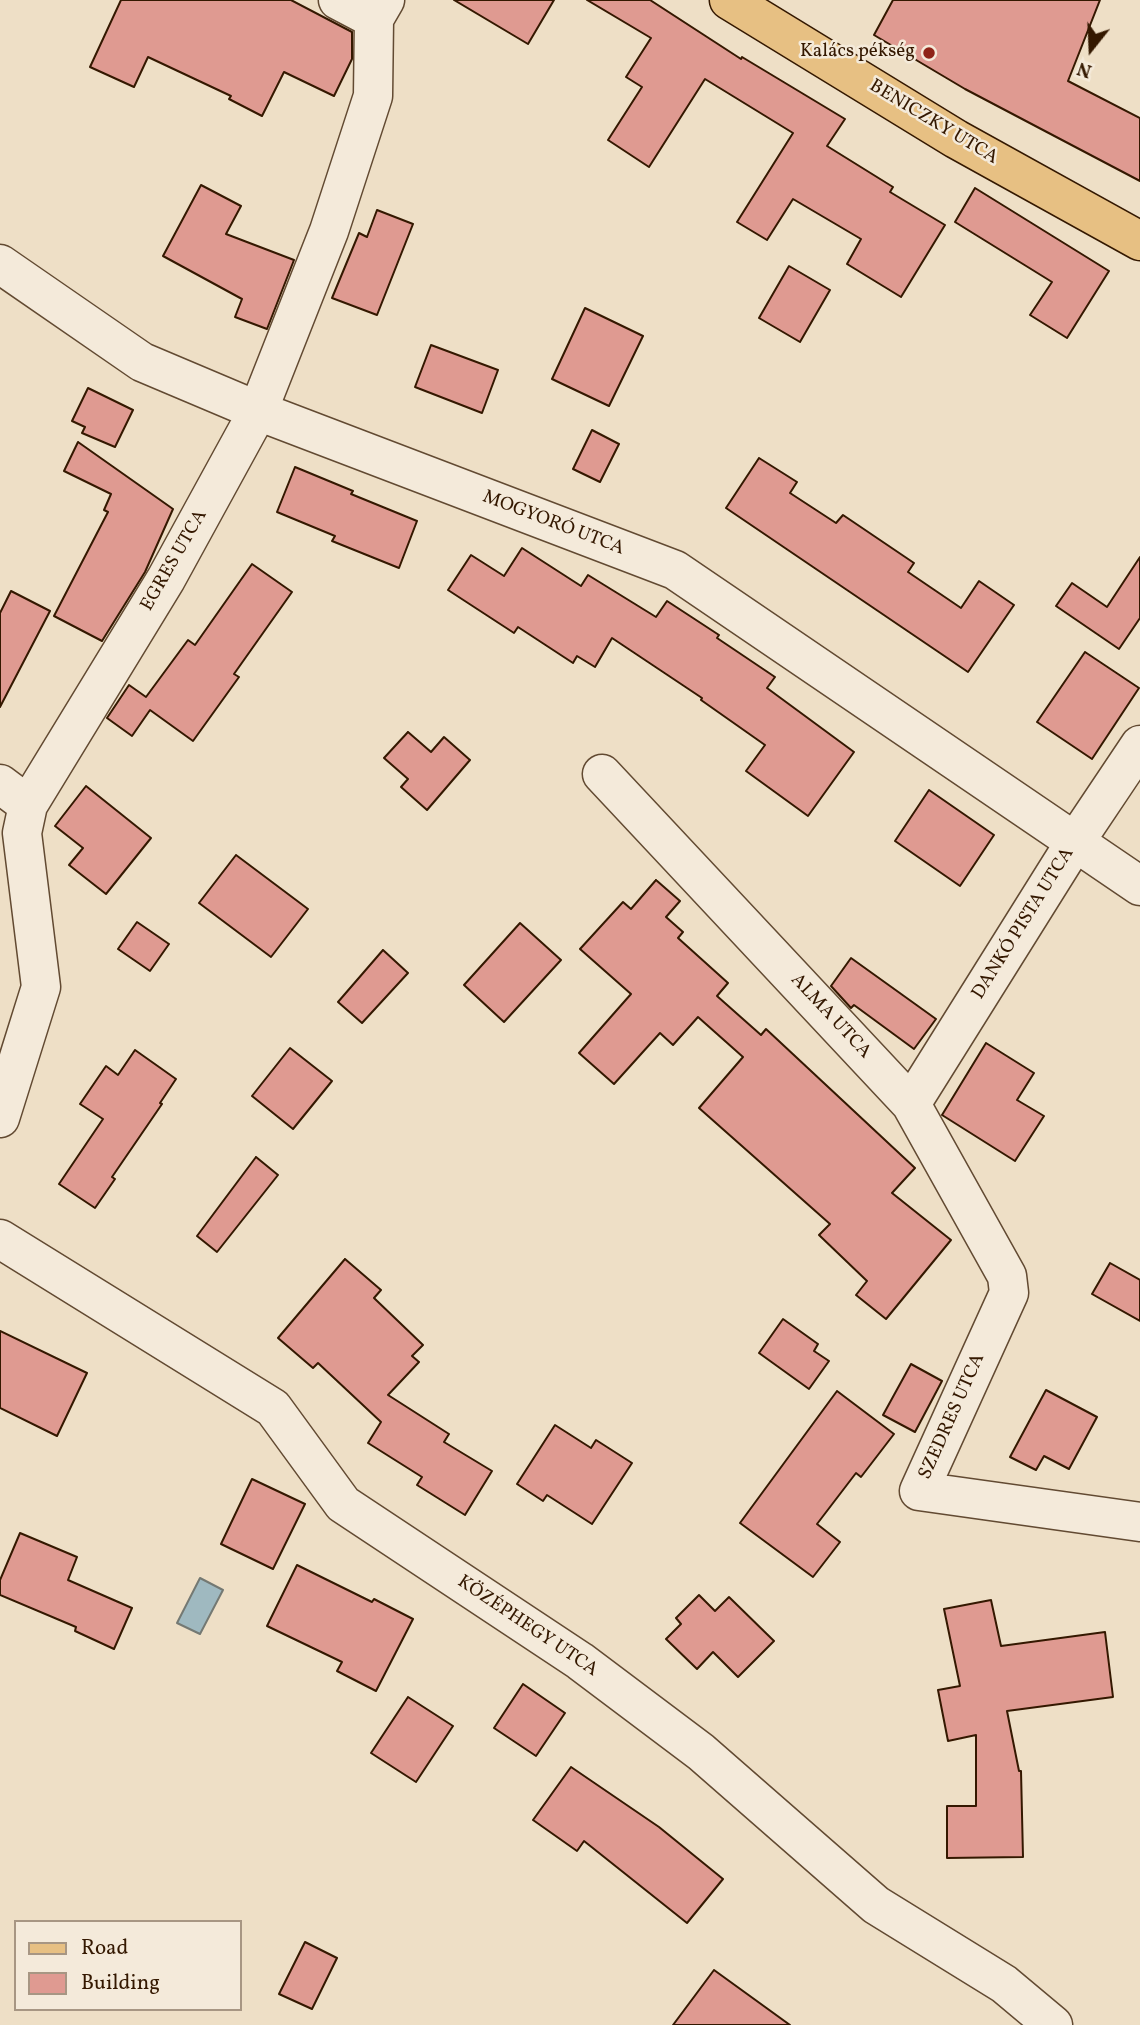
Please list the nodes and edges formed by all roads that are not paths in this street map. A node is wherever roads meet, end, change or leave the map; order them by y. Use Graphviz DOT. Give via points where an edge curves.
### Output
graph roads {
  1 [pos="338,0"];
  2 [pos="729,0"];
  3 [pos="379,10"];
  4 [pos="1140,241"];
  5 [pos="0,264"];
  6 [pos="258,411"];
  7 [pos="1140,745"];
  8 [pos="602,774"];
  9 [pos="12,816"];
  10 [pos="1075,842"];
  11 [pos="1140,886"];
  12 [pos="911,1104"];
  13 [pos="0,1118"];
  14 [pos="0,1239"];
  15 [pos="1009,1293"];
  16 [pos="1140,1522"];
  17 [pos="1053,2025"];
  1 -- 3 [label="street"];
  2 -- 4 [label="main road, BENICZKY UTCA" via="956,139"];
  3 -- 6 [label="street, EGRES UTCA" via="373,96 329,231"];
  5 -- 6 [label="street, MOGYORÓ UTCA" via="142,362"];
  6 -- 9 [label="street, EGRES UTCA" via="166,579"];
  6 -- 10 [label="street, MOGYORÓ UTCA" via="675,570"];
  7 -- 10 [label="street, DANKÓ PISTA UTCA"];
  8 -- 12 [label="street, ALMA UTCA"];
  9 -- 13 [label="street, EGRES UTCA" via="41,987"];
  10 -- 11 [label="street, MOGYORÓ UTCA"];
  10 -- 12 [label="street, DANKÓ PISTA UTCA"];
  12 -- 15 [label="street, ALMA UTCA" via="1007,1276"];
  14 -- 17 [label="street, KÖZÉPHEGY UTCA" via="273,1408 343,1504 580,1661 701,1752 876,1905 1004,1984"];
  15 -- 16 [label="street, SZEDRES UTCA" via="919,1491"];
}
